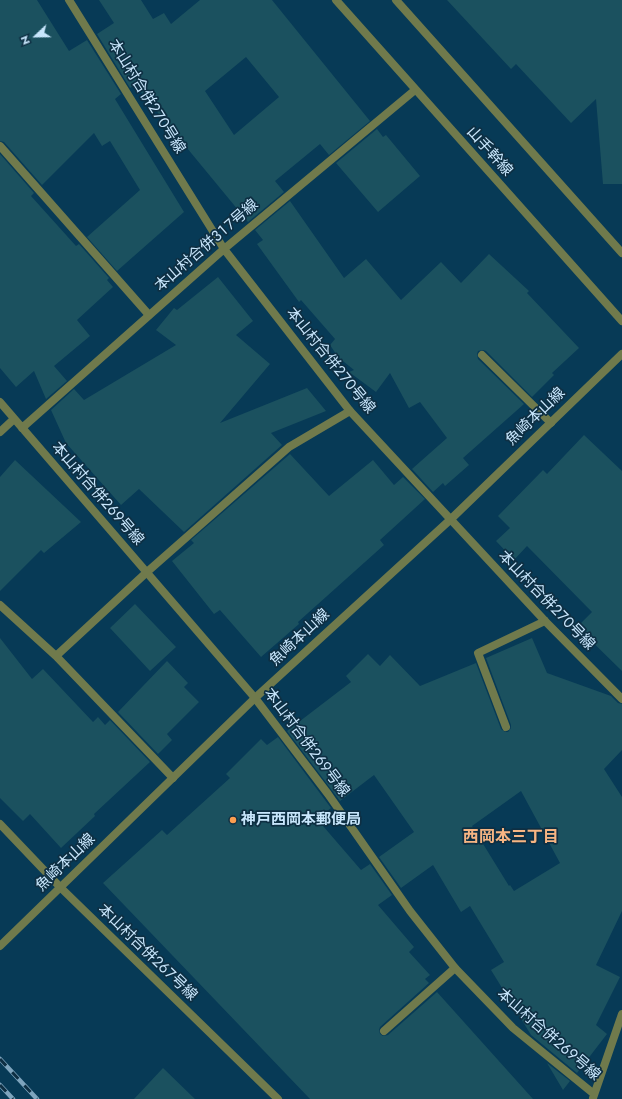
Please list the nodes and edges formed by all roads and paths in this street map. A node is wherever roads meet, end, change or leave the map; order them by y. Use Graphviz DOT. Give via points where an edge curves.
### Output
graph roads {
  1 [pos="69,0"];
  2 [pos="336,0"];
  3 [pos="396,0"];
  4 [pos="415,90"];
  5 [pos="0,146"];
  6 [pos="224,249"];
  7 [pos="622,253"];
  8 [pos="149,315"];
  9 [pos="622,321"];
  10 [pos="622,354"];
  11 [pos="482,355"];
  12 [pos="0,402"];
  13 [pos="350,411"];
  14 [pos="14,419"];
  15 [pos="551,423"];
  16 [pos="22,428"];
  17 [pos="0,432"];
  18 [pos="450,519"];
  19 [pos="147,572"];
  20 [pos="0,605"];
  21 [pos="545,621"];
  22 [pos="56,656"];
  23 [pos="255,698"];
  24 [pos="622,699"];
  25 [pos="506,727"];
  26 [pos="173,778"];
  27 [pos="0,824"];
  28 [pos="61,888"];
  29 [pos="0,946"];
  30 [pos="455,968"];
  31 [pos="622,1014"];
  32 [pos="384,1031"];
  33 [pos="593,1097"];
  34 [pos="278,1099"];
  1 -- 6 [label="street, 本山村合併２７０号線"];
  2 -- 4 [label="street, 山手幹線"];
  3 -- 7 [label="street"];
  4 -- 6 [label="street, 本山村合併３１７号線"];
  4 -- 9 [label="street, 山手幹線"];
  5 -- 8 [label="street"];
  6 -- 8 [label="street, 本山村合併３１７号線"];
  6 -- 13 [label="street, 本山村合併２７０号線"];
  8 -- 16 [label="street, 本山村合併３１７号線"];
  10 -- 15 [label="street, 魚崎本山線"];
  11 -- 15 [label="street"];
  12 -- 14 [label="street, 本山村合併２６９号線"];
  13 -- 18 [label="street, 本山村合併２７０号線"];
  13 -- 19 [label="street" via="289,447"];
  14 -- 16 [label="street, 本山村合併２６９号線"];
  14 -- 17 [label="street"];
  15 -- 18 [label="street, 魚崎本山線"];
  16 -- 19 [label="street, 本山村合併２６９号線"];
  18 -- 21 [label="street, 本山村合併２７０号線"];
  18 -- 23 [label="street, 魚崎本山線"];
  19 -- 22 [label="street"];
  19 -- 23 [label="street, 本山村合併２６９号線"];
  20 -- 22 [label="street"];
  21 -- 24 [label="street, 本山村合併２７０号線"];
  21 -- 25 [label="street" via="478,653"];
  22 -- 26 [label="street"];
  23 -- 26 [label="street, 魚崎本山線"];
  23 -- 30 [label="street, 本山村合併２６９号線"];
  26 -- 28 [label="street, 魚崎本山線"];
  27 -- 28 [label="street, 本山村合併２６７号線"];
  28 -- 29 [label="street, 魚崎本山線"];
  28 -- 34 [label="street, 本山村合併２６７号線"];
  30 -- 32 [label="street"];
  30 -- 33 [label="street, 本山村合併２６９号線" via="514,1028"];
  31 -- 33 [label="street"];
}
